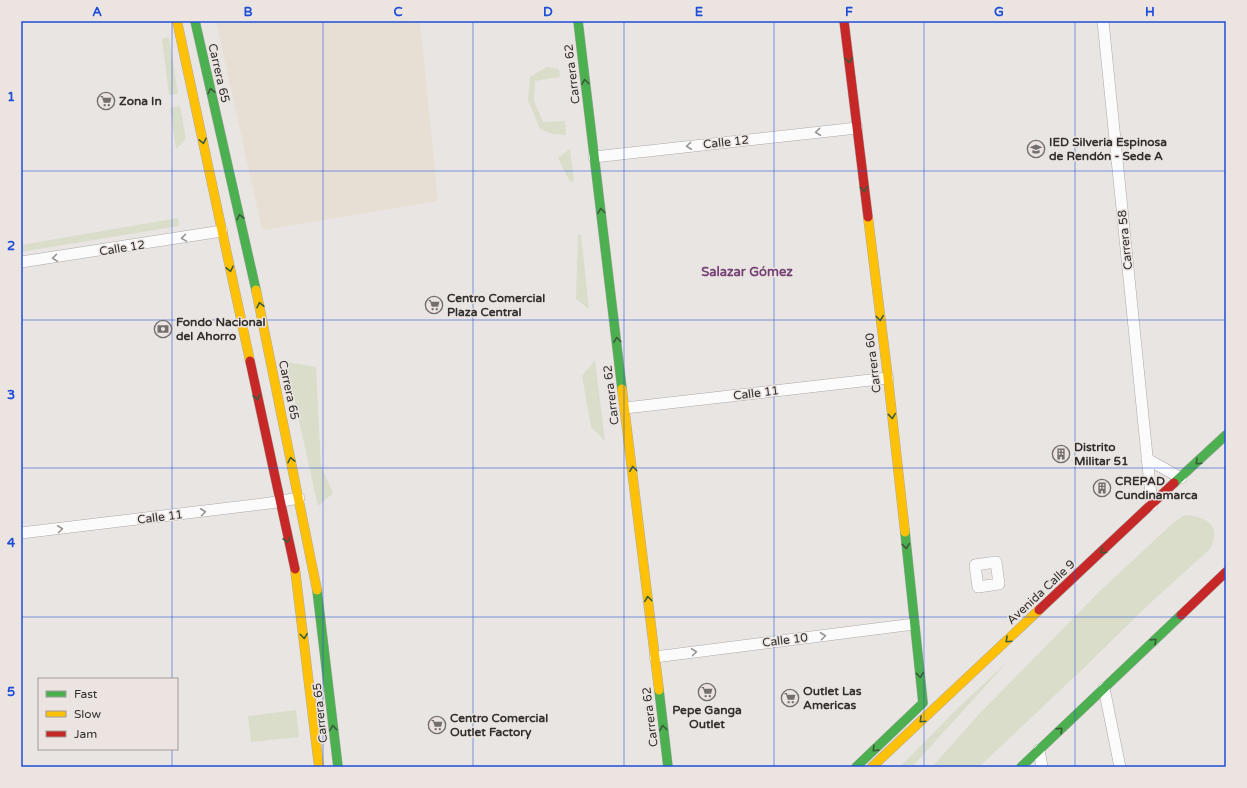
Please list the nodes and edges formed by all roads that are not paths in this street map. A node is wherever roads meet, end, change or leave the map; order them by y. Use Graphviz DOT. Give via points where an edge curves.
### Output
graph roads {
  1 [pos="176,21"];
  2 [pos="195,21"];
  3 [pos="578,21"];
  4 [pos="844,21"];
  5 [pos="1102,21"];
  6 [pos="857,128"];
  7 [pos="594,157"];
  8 [pos="222,231"];
  9 [pos="21,262"];
  10 [pos="888,378"];
  11 [pos="625,408"];
  12 [pos="1226,435"];
  13 [pos="1147,460"];
  14 [pos="1180,478"];
  15 [pos="299,498"];
  16 [pos="279,502"];
  17 [pos="1152,505"];
  18 [pos="21,533"];
  19 [pos="1226,572"];
  20 [pos="914,624"];
  21 [pos="655,656"];
  22 [pos="981,665"];
  23 [pos="1104,688"];
  24 [pos="929,699"];
  25 [pos="920,735"];
  26 [pos="1039,750"];
  27 [pos="319,767"];
  28 [pos="338,767"];
  29 [pos="668,767"];
  30 [pos="856,767"];
  31 [pos="872,767"];
  32 [pos="1021,767"];
  33 [pos="1042,767"];
  34 [pos="1120,767"];
  1 -- 8 [label="main road, Carrera 65, one-way"];
  15 -- 2 [label="main road, Carrera 65, one-way" via="255,283"];
  7 -- 3 [label="main road, Carrera 62, one-way"];
  4 -- 6 [label="main road, Carrera 60, one-way"];
  5 -- 13 [label="street, Carrera 58"];
  6 -- 7 [label="street, Calle 12, one-way"];
  6 -- 10 [label="main road, Carrera 60, one-way"];
  11 -- 7 [label="main road, Carrera 62, one-way"];
  8 -- 9 [label="street, Calle 12, one-way"];
  8 -- 16 [label="main road, Carrera 65, one-way"];
  10 -- 11 [label="street, Calle 11"];
  10 -- 20 [label="main road, Carrera 60, one-way"];
  21 -- 11 [label="main road, Carrera 62, one-way"];
  12 -- 14 [label="main road, Avenida Calle 9, one-way"];
  13 -- 14 [label="street"];
  13 -- 17 [label="street, Carrera 58"];
  14 -- 17 [label="main road, Avenida Calle 9"];
  15 -- 16 [label="street, Calle 11"];
  28 -- 15 [label="main road, Carrera 65, one-way" via="320,608"];
  18 -- 16 [label="street, Calle 11, one-way"];
  16 -- 27 [label="main road, Carrera 65, one-way" via="300,598"];
  17 -- 22 [label="main road, Avenida Calle 9, one-way"];
  23 -- 19 [label="main road, one-way"];
  21 -- 20 [label="street, Calle 10, one-way"];
  20 -- 24 [label="main road, Carrera 60, one-way"];
  29 -- 21 [label="main road, Carrera 62, one-way"];
  22 -- 24 [label="main road"];
  22 -- 25 [label="main road"];
  22 -- 31 [label="main road, Avenida Calle 9, one-way"];
  26 -- 23 [label="main road, one-way"];
  23 -- 34 [label="street"];
  24 -- 30 [label="main road, one-way"];
  26 -- 32 [label="main road"];
  26 -- 33 [label="street"];
}
